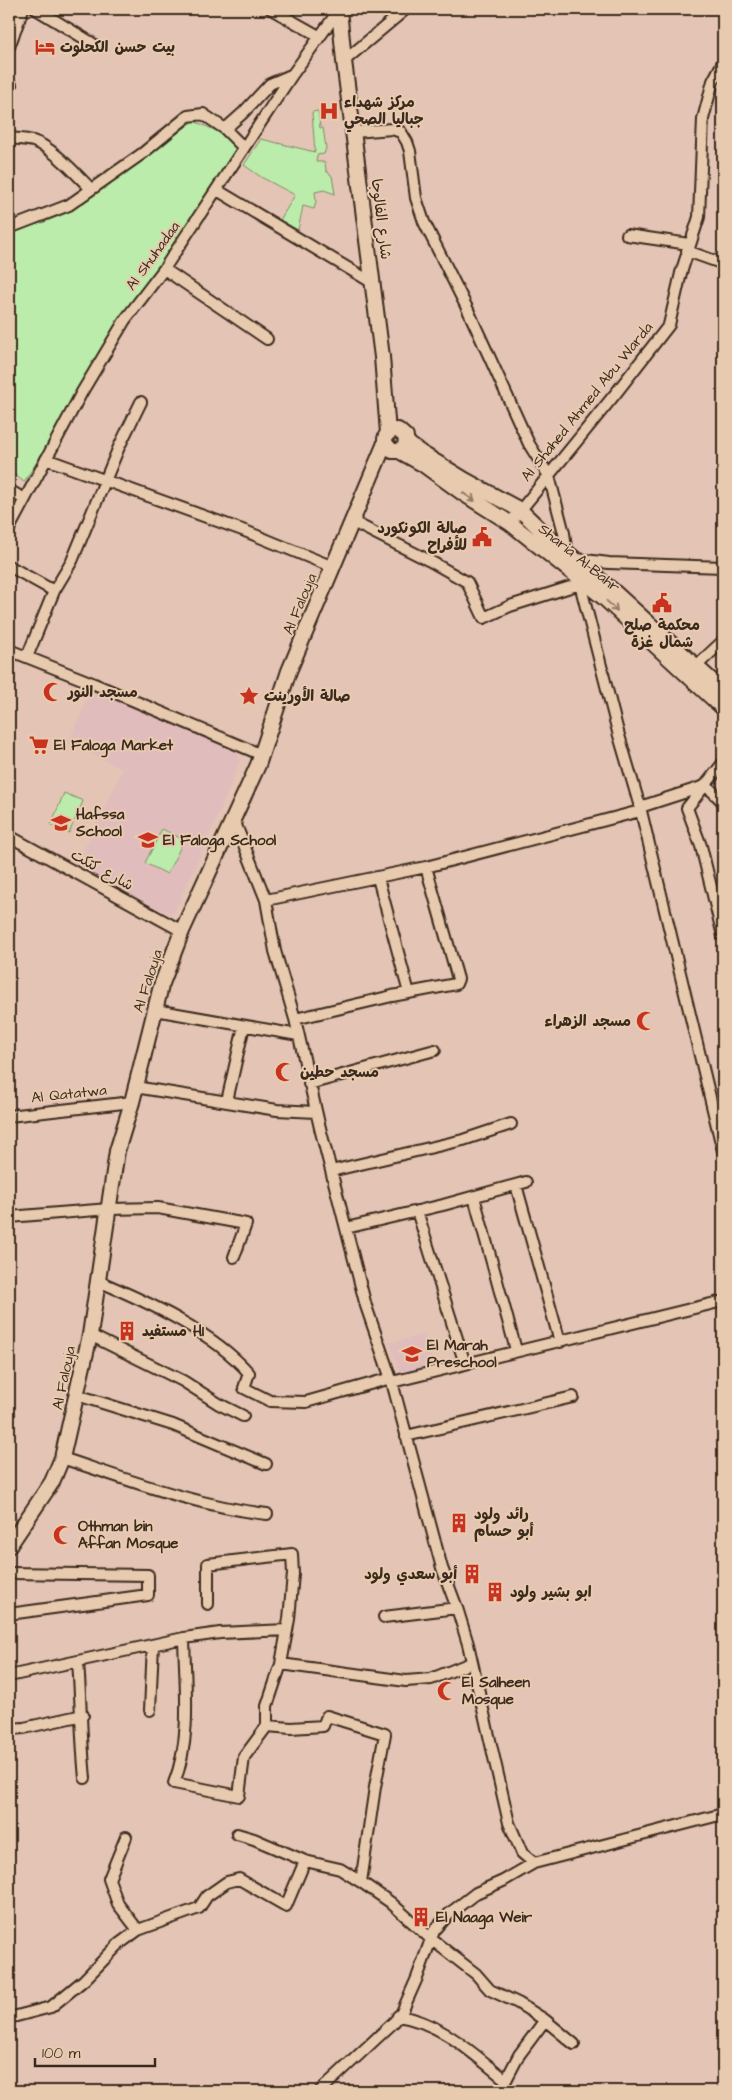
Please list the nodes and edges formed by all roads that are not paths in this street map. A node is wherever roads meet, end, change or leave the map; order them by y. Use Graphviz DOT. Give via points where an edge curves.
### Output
graph roads {
  1 [pos="23,9"];
  2 [pos="36,9"];
  3 [pos="271,9"];
  4 [pos="339,9"];
  5 [pos="406,9"];
  6 [pos="319,36"];
  7 [pos="92,43"];
  8 [pos="9,47"];
  9 [pos="344,61"];
  10 [pos="723,62"];
  11 [pos="292,75"];
  12 [pos="9,84"];
  13 [pos="9,90"];
  14 [pos="224,129"];
  15 [pos="354,132"];
  16 [pos="9,138"];
  17 [pos="244,148"];
  18 [pos="91,189"];
  19 [pos="217,190"];
  20 [pos="9,228"];
  21 [pos="627,235"];
  22 [pos="688,248"];
  23 [pos="723,261"];
  24 [pos="164,269"];
  25 [pos="373,283"];
  26 [pos="268,339"];
  27 [pos="141,402"];
  28 [pos="386,438"];
  29 [pos="403,446"];
  30 [pos="46,458"];
  31 [pos="549,476"];
  32 [pos="104,481"];
  33 [pos="9,490"];
  34 [pos="24,499"];
  35 [pos="520,510"];
  36 [pos="353,522"];
  37 [pos="510,523"];
  38 [pos="9,529"];
  39 [pos="571,560"];
  40 [pos="9,566"];
  41 [pos="334,567"];
  42 [pos="723,567"];
  43 [pos="582,583"];
  44 [pos="54,591"];
  45 [pos="723,641"];
  46 [pos="9,650"];
  47 [pos="26,657"];
  48 [pos="691,671"];
  49 [pos="723,691"];
  50 [pos="723,708"];
  51 [pos="262,755"];
  52 [pos="723,764"];
  53 [pos="706,786"];
  54 [pos="723,802"];
  55 [pos="640,810"];
  56 [pos="234,820"];
  57 [pos="9,836"];
  58 [pos="426,867"];
  59 [pos="378,878"];
  60 [pos="266,900"];
  61 [pos="182,931"];
  62 [pos="723,936"];
  63 [pos="409,993"];
  64 [pos="155,1010"];
  65 [pos="295,1019"];
  66 [pos="244,1026"];
  67 [pos="298,1035"];
  68 [pos="435,1050"];
  69 [pos="309,1084"];
  70 [pos="135,1087"];
  71 [pos="227,1101"];
  72 [pos="132,1102"];
  73 [pos="316,1112"];
  74 [pos="9,1116"];
  75 [pos="511,1124"];
  76 [pos="723,1151"];
  77 [pos="331,1170"];
  78 [pos="474,1197"];
  79 [pos="109,1209"];
  80 [pos="417,1211"];
  81 [pos="9,1218"];
  82 [pos="346,1228"];
  83 [pos="234,1257"];
  84 [pos="98,1282"];
  85 [pos="723,1301"];
  86 [pos="90,1335"];
  87 [pos="560,1342"];
  88 [pos="516,1350"];
  89 [pos="465,1364"];
  90 [pos="392,1380"];
  91 [pos="77,1395"];
  92 [pos="573,1397"];
  93 [pos="243,1416"];
  94 [pos="406,1436"];
  95 [pos="62,1458"];
  96 [pos="266,1464"];
  97 [pos="267,1514"];
  98 [pos="9,1546"];
  99 [pos="9,1572"];
  100 [pos="208,1604"];
  101 [pos="457,1608"];
  102 [pos="9,1614"];
  103 [pos="384,1617"];
  104 [pos="287,1630"];
  105 [pos="184,1638"];
  106 [pos="153,1645"];
  107 [pos="78,1661"];
  108 [pos="471,1663"];
  109 [pos="281,1664"];
  110 [pos="9,1676"];
  111 [pos="150,1710"];
  112 [pos="83,1715"];
  113 [pos="267,1726"];
  114 [pos="9,1729"];
  115 [pos="85,1778"];
  116 [pos="723,1814"];
  117 [pos="237,1834"];
  118 [pos="126,1837"];
  119 [pos="305,1861"];
  120 [pos="534,1863"];
  121 [pos="361,1882"];
  122 [pos="138,1930"];
  123 [pos="431,1939"];
  124 [pos="398,2016"];
  125 [pos="9,2018"];
  126 [pos="545,2020"];
  127 [pos="574,2044"];
  128 [pos="320,2091"];
  1 -- 8 [label="street"];
  2 -- 7 [label="street"];
  3 -- 6 [label="street"];
  4 -- 6 [label="street, Al Shuhadaa"];
  4 -- 9 [label="main road, شارع الفالوجا"];
  5 -- 9 [label="street"];
  6 -- 11 [label="street, Al Shuhadaa"];
  9 -- 15 [label="main road, شارع الفالوجا"];
  10 -- 22 [label="street, Al Shahed Ahmed Abu Warda" via="713,81 703,119 699,217"];
  11 -- 14 [label="street" via="270,84"];
  11 -- 17 [label="street, Al Shuhadaa"];
  12 -- 13 [label="street"];
  14 -- 17 [label="street"];
  14 -- 18 [label="street" via="203,114 188,116"];
  15 -- 25 [label="main road, شارع الفالوجا"];
  15 -- 31 [label="street" via="392,129 401,132 407,142 416,198 424,222 529,444"];
  16 -- 18 [label="street" via="42,145"];
  17 -- 19 [label="street, Al Shuhadaa"];
  18 -- 20 [label="street" via="68,205"];
  19 -- 24 [label="street, Al Shuhadaa"];
  19 -- 25 [label="street"];
  21 -- 22 [label="street"];
  22 -- 23 [label="street" via="718,262"];
  22 -- 31 [label="street, Al Shahed Ahmed Abu Warda" via="669,325"];
  24 -- 26 [label="street"];
  24 -- 30 [label="street, Al Shuhadaa" via="124,320"];
  25 -- 28 [label="main road, شارع الفالوجا" via="382,357"];
  27 -- 32 [label="street"];
  28 -- 29 [label="main road" via="389,449"];
  28 -- 29 [label="main road" via="394,430 401,431"];
  28 -- 36 [label="main road, Al Falouja"];
  29 -- 35 [label="main road, Sharia Al-Bahr"];
  29 -- 37 [label="main road, Sharia Al-Bahr, one-way" via="429,469"];
  30 -- 32 [label="street"];
  30 -- 34 [label="street, Al Shuhadaa"];
  31 -- 35 [label="street, Al Shahed Ahmed Abu Warda"];
  31 -- 39 [label="street"];
  32 -- 41 [label="street" via="245,531"];
  32 -- 44 [label="street" via="72,561"];
  33 -- 34 [label="street"];
  34 -- 38 [label="street, Al Shuhadaa"];
  35 -- 37 [label="street, Al Shahed Ahmed Abu Warda"];
  35 -- 39 [label="main road, Sharia Al-Bahr"];
  36 -- 41 [label="main road, Al Falouja"];
  36 -- 43 [label="street" via="467,582 484,618 510,606"];
  37 -- 39 [label="main road, Sharia Al-Bahr"];
  39 -- 42 [label="street"];
  39 -- 43 [label="main road, Sharia Al-Bahr"];
  39 -- 48 [label="main road, Sharia Al-Bahr"];
  40 -- 44 [label="street"];
  41 -- 51 [label="main road, Al Falouja" via="289,671"];
  43 -- 48 [label="main road, Sharia Al-Bahr, one-way"];
  43 -- 55 [label="street"];
  44 -- 47 [label="street"];
  45 -- 48 [label="street"];
  46 -- 47 [label="street"];
  47 -- 51 [label="street"];
  48 -- 49 [label="main road, Sharia Al-Bahr"];
  48 -- 50 [label="main road, Sharia Al-Bahr"];
  51 -- 56 [label="main road, Al Falouja"];
  52 -- 53 [label="street"];
  53 -- 54 [label="street"];
  53 -- 55 [label="street"];
  53 -- 62 [label="street" via="687,808 702,846"];
  55 -- 58 [label="street"];
  55 -- 76 [label="street"];
  56 -- 60 [label="street"];
  56 -- 61 [label="main road, Al Falouja"];
  57 -- 61 [label="street, شارع كتكت"];
  58 -- 60 [label="street"];
  58 -- 63 [label="street" via="458,979 456,984"];
  59 -- 63 [label="street"];
  60 -- 65 [label="street" via="275,951"];
  61 -- 64 [label="main road, Al Falouja"];
  63 -- 65 [label="street"];
  64 -- 66 [label="street"];
  64 -- 70 [label="main road, Al Falouja"];
  65 -- 67 [label="street"];
  66 -- 67 [label="street"];
  66 -- 71 [label="street"];
  67 -- 69 [label="street"];
  68 -- 69 [label="street"];
  69 -- 73 [label="street"];
  70 -- 71 [label="street"];
  70 -- 72 [label="main road, Al Falouja"];
  71 -- 73 [label="street" via="277,1110"];
  72 -- 74 [label="street, Al Qatatwa"];
  72 -- 79 [label="main road, Al Falouja" via="117,1151"];
  73 -- 77 [label="street"];
  75 -- 77 [label="street" via="463,1140"];
  77 -- 82 [label="street"];
  78 -- 80 [label="street"];
  78 -- 87 [label="street" via="522,1184"];
  78 -- 88 [label="street"];
  79 -- 81 [label="street"];
  79 -- 83 [label="street" via="158,1208 246,1224"];
  79 -- 84 [label="main road, Al Falouja"];
  80 -- 82 [label="street"];
  80 -- 89 [label="street"];
  82 -- 90 [label="street" via="366,1306"];
  84 -- 86 [label="main road, Al Falouja"];
  84 -- 90 [label="street" via="138,1298 230,1353 249,1374 244,1388 270,1401 306,1402"];
  85 -- 87 [label="street"];
  86 -- 91 [label="main road, Al Falouja"];
  86 -- 93 [label="street" via="183,1381"];
  87 -- 88 [label="street"];
  88 -- 89 [label="street"];
  89 -- 90 [label="street"];
  90 -- 94 [label="street"];
  91 -- 95 [label="main road, Al Falouja"];
  91 -- 96 [label="street" via="173,1425"];
  92 -- 94 [label="street"];
  94 -- 101 [label="street" via="442,1568"];
  95 -- 97 [label="street" via="208,1504"];
  95 -- 98 [label="main road, Al Falouja" via="52,1482"];
  99 -- 102 [label="street" via="148,1575 148,1595"];
  100 -- 104 [label="street" via="208,1564 292,1554"];
  101 -- 103 [label="street"];
  101 -- 108 [label="street"];
  104 -- 105 [label="street"];
  104 -- 109 [label="street"];
  105 -- 106 [label="street"];
  105 -- 113 [label="street" via="184,1752 174,1783 238,1796 244,1757"];
  106 -- 107 [label="street"];
  106 -- 111 [label="street"];
  107 -- 110 [label="street"];
  107 -- 112 [label="street"];
  108 -- 109 [label="street" via="430,1679 406,1681"];
  108 -- 120 [label="street" via="509,1823 522,1852"];
  109 -- 113 [label="street" via="267,1706"];
  112 -- 114 [label="street"];
  112 -- 115 [label="street" via="81,1739"];
  113 -- 121 [label="street" via="322,1726 327,1716 385,1734"];
  116 -- 120 [label="street"];
  117 -- 119 [label="street"];
  118 -- 122 [label="street" via="109,1879 118,1904"];
  119 -- 121 [label="street" via="340,1869"];
  119 -- 122 [label="street" via="286,1906 239,1879 227,1882 207,1896 199,1908"];
  120 -- 123 [label="street" via="476,1893 450,1914"];
  121 -- 123 [label="street" via="390,1902"];
  122 -- 125 [label="street" via="51,2007"];
  123 -- 124 [label="street"];
  123 -- 126 [label="street" via="476,1974 490,1990"];
  124 -- 126 [label="street" via="416,2018 439,2029 506,2080 519,2055"];
  124 -- 128 [label="street"];
  126 -- 127 [label="street"];
}
